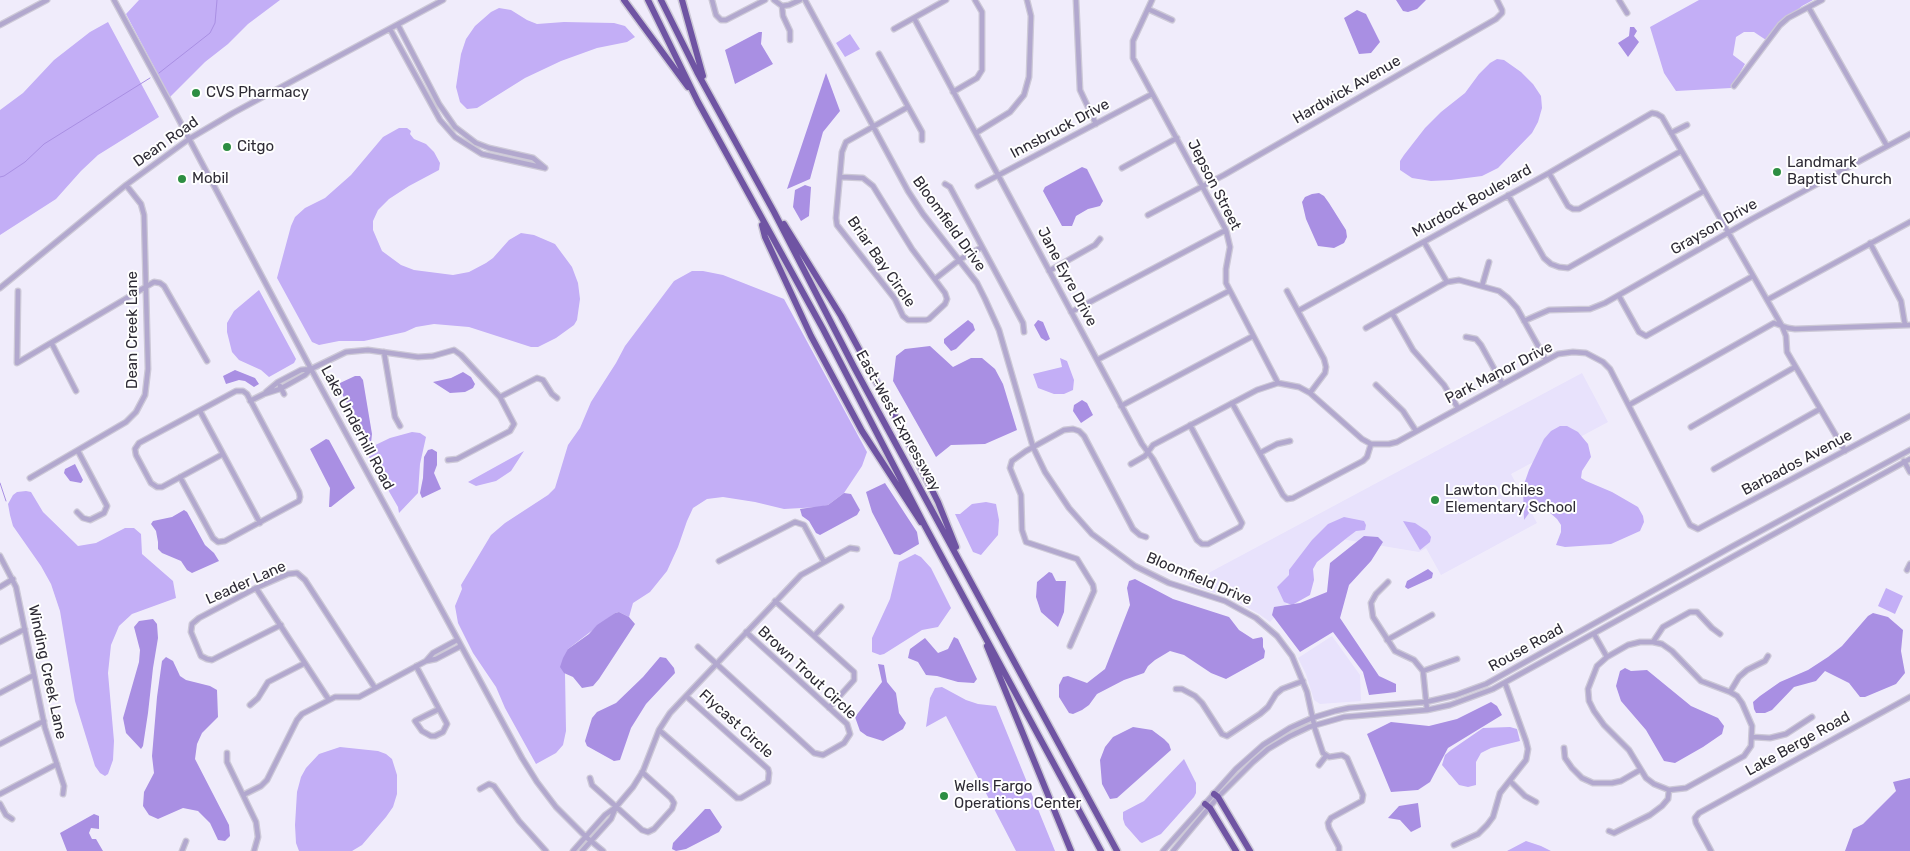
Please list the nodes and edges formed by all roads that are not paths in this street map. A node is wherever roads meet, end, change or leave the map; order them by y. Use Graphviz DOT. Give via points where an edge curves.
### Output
graph roads {
  1 [pos="47,0"];
  2 [pos="114,0"];
  3 [pos="443,0"];
  4 [pos="624,0"];
  5 [pos="648,0"];
  6 [pos="661,0"];
  7 [pos="682,0"];
  8 [pos="712,0"];
  9 [pos="765,0"];
  10 [pos="774,0"];
  11 [pos="800,0"];
  12 [pos="805,0"];
  13 [pos="946,0"];
  14 [pos="975,0"];
  15 [pos="1027,0"];
  16 [pos="1076,0"];
  17 [pos="1152,0"];
  18 [pos="1496,0"];
  19 [pos="1619,0"];
  20 [pos="1822,0"];
  21 [pos="40,2"];
  22 [pos="782,6"];
  23 [pos="1808,8"];
  24 [pos="1148,9"];
  25 [pos="1627,13"];
  26 [pos="914,18"];
  27 [pos="1172,20"];
  28 [pos="0,25"];
  29 [pos="398,25"];
  30 [pos="390,29"];
  31 [pos="894,29"];
  32 [pos="790,40"];
  33 [pos="879,54"];
  34 [pos="706,84"];
  35 [pos="1734,86"];
  36 [pos="953,92"];
  37 [pos="1152,94"];
  38 [pos="698,102"];
  39 [pos="908,107"];
  40 [pos="1096,124"];
  41 [pos="1687,124"];
  42 [pos="873,126"];
  43 [pos="976,133"];
  44 [pos="1671,133"];
  45 [pos="1910,134"];
  46 [pos="1176,138"];
  47 [pos="190,139"];
  48 [pos="922,140"];
  49 [pos="1888,146"];
  50 [pos="1681,151"];
  51 [pos="1122,168"];
  52 [pos="1549,173"];
  53 [pos="998,176"];
  54 [pos="840,177"];
  55 [pos="945,184"];
  56 [pos="126,185"];
  57 [pos="978,186"];
  58 [pos="1202,186"];
  59 [pos="1704,191"];
  60 [pos="1508,195"];
  61 [pos="774,212"];
  62 [pos="1148,215"];
  63 [pos="760,216"];
  64 [pos="1910,222"];
  65 [pos="1226,230"];
  66 [pos="1728,233"];
  67 [pos="1100,239"];
  68 [pos="1424,242"];
  69 [pos="1870,244"];
  70 [pos="982,247"];
  71 [pos="959,260"];
  72 [pos="1489,262"];
  73 [pos="1049,271"];
  74 [pos="1754,276"];
  75 [pos="934,279"];
  76 [pos="1448,282"];
  77 [pos="1482,286"];
  78 [pos="146,287"];
  79 [pos="0,288"];
  80 [pos="18,291"];
  81 [pos="1229,291"];
  82 [pos="1287,291"];
  83 [pos="1619,296"];
  84 [pos="1767,300"];
  85 [pos="1298,311"];
  86 [pos="1072,312"];
  87 [pos="1392,313"];
  88 [pos="1524,320"];
  89 [pos="1907,325"];
  90 [pos="1782,326"];
  91 [pos="1366,328"];
  92 [pos="1024,332"];
  93 [pos="1253,336"];
  94 [pos="1466,337"];
  95 [pos="52,344"];
  96 [pos="384,352"];
  97 [pos="1097,360"];
  98 [pos="1546,360"];
  99 [pos="207,361"];
  100 [pos="1795,367"];
  101 [pos="311,369"];
  102 [pos="278,382"];
  103 [pos="1278,383"];
  104 [pos="1502,383"];
  105 [pos="1376,385"];
  106 [pos="281,388"];
  107 [pos="76,391"];
  108 [pos="1310,393"];
  109 [pos="264,394"];
  110 [pos="284,394"];
  111 [pos="500,397"];
  112 [pos="557,398"];
  113 [pos="250,401"];
  114 [pos="1232,403"];
  115 [pos="1629,405"];
  116 [pos="1122,406"];
  117 [pos="1458,408"];
  118 [pos="1820,409"];
  119 [pos="200,411"];
  120 [pos="1910,416"];
  121 [pos="1190,425"];
  122 [pos="400,426"];
  123 [pos="1691,427"];
  124 [pos="1416,431"];
  125 [pos="1290,440"];
  126 [pos="1371,444"];
  127 [pos="1033,447"];
  128 [pos="1910,450"];
  129 [pos="78,451"];
  130 [pos="1845,451"];
  131 [pos="1148,452"];
  132 [pos="1260,453"];
  133 [pos="223,454"];
  134 [pos="1900,456"];
  135 [pos="448,460"];
  136 [pos="1910,460"];
  137 [pos="1904,462"];
  138 [pos="1131,464"];
  139 [pos="1714,469"];
  140 [pos="1910,472"];
  141 [pos="180,477"];
  142 [pos="30,478"];
  143 [pos="77,512"];
  144 [pos="260,523"];
  145 [pos="925,526"];
  146 [pos="1695,529"];
  147 [pos="1146,537"];
  148 [pos="857,549"];
  149 [pos="0,556"];
  150 [pos="958,556"];
  151 [pos="719,561"];
  152 [pos="824,562"];
  153 [pos="1910,564"];
  154 [pos="1907,570"];
  155 [pos="13,579"];
  156 [pos="1388,582"];
  157 [pos="0,586"];
  158 [pos="256,588"];
  159 [pos="776,601"];
  160 [pos="841,607"];
  161 [pos="1432,615"];
  162 [pos="281,625"];
  163 [pos="25,629"];
  164 [pos="746,632"];
  165 [pos="1594,634"];
  166 [pos="1720,634"];
  167 [pos="814,636"];
  168 [pos="985,638"];
  169 [pos="457,640"];
  170 [pos="1387,640"];
  171 [pos="0,642"];
  172 [pos="1653,642"];
  173 [pos="461,646"];
  174 [pos="1070,646"];
  175 [pos="698,647"];
  176 [pos="1768,656"];
  177 [pos="1607,657"];
  178 [pos="1458,659"];
  179 [pos="426,661"];
  180 [pos="305,663"];
  181 [pos="716,664"];
  182 [pos="416,666"];
  183 [pos="1424,671"];
  184 [pos="34,675"];
  185 [pos="1303,681"];
  186 [pos="1505,683"];
  187 [pos="375,688"];
  188 [pos="1176,689"];
  189 [pos="1730,692"];
  190 [pos="0,693"];
  191 [pos="686,696"];
  192 [pos="1910,698"];
  193 [pos="329,700"];
  194 [pos="1426,702"];
  195 [pos="250,705"];
  196 [pos="829,708"];
  197 [pos="439,709"];
  198 [pos="1428,710"];
  199 [pos="1812,717"];
  200 [pos="1312,718"];
  201 [pos="44,721"];
  202 [pos="1314,725"];
  203 [pos="659,730"];
  204 [pos="1752,737"];
  205 [pos="0,744"];
  206 [pos="1564,748"];
  207 [pos="227,753"];
  208 [pos="1326,756"];
  209 [pos="57,764"];
  210 [pos="1319,765"];
  211 [pos="1640,770"];
  212 [pos="642,772"];
  213 [pos="590,778"];
  214 [pos="1510,781"];
  215 [pos="480,788"];
  216 [pos="1669,790"];
  217 [pos="0,794"];
  218 [pos="63,794"];
  219 [pos="1216,795"];
  220 [pos="243,796"];
  221 [pos="1536,802"];
  222 [pos="0,804"];
  223 [pos="1207,806"];
  224 [pos="616,807"];
  225 [pos="12,818"];
  226 [pos="1609,831"];
  227 [pos="586,837"];
  228 [pos="186,841"];
  229 [pos="591,842"];
  230 [pos="1454,845"];
  231 [pos="182,851"];
  232 [pos="254,851"];
  233 [pos="546,851"];
  234 [pos="573,851"];
  235 [pos="582,851"];
  236 [pos="603,851"];
  237 [pos="1071,851"];
  238 [pos="1102,851"];
  239 [pos="1117,851"];
  240 [pos="1163,851"];
  241 [pos="1172,851"];
  242 [pos="1236,851"];
  243 [pos="1250,851"];
  244 [pos="1339,851"];
  245 [pos="1711,851"];
  1 -- 21 [label="street"];
  2 -- 47 [label="street, Lake Underhill Road"];
  3 -- 29 [label="street, Dean Road"];
  4 -- 38 [label="highway"];
  5 -- 38 [label="highway, East-West Expressway"];
  6 -- 34 [label="highway, East-West Expressway"];
  7 -- 34 [label="highway"];
  8 -- 9 [label="street" via="716,15 726,20"];
  10 -- 22 [label="street"];
  11 -- 22 [label="street"];
  12 -- 42 [label="street, Bloomfield Drive"];
  13 -- 26 [label="street"];
  14 -- 36 [label="street" via="982,12 982,70 977,78"];
  15 -- 43 [label="street" via="1031,16 1029,77 1024,95 1010,112"];
  16 -- 40 [label="street" via="1080,90"];
  17 -- 24 [label="street, Jepson Street"];
  18 -- 58 [label="street, Hardwick Avenue" via="1502,10 1496,19"];
  19 -- 25 [label="street"];
  20 -- 23 [label="street"];
  21 -- 28 [label="street"];
  22 -- 32 [label="street"];
  23 -- 35 [label="street" via="1780,25"];
  23 -- 49 [label="street"];
  24 -- 27 [label="street"];
  24 -- 37 [label="street, Jepson Street" via="1133,41 1133,58"];
  26 -- 31 [label="street"];
  26 -- 36 [label="street, Jane Eyre Drive"];
  29 -- 30 [label="street, Dean Road"];
  29 -- 30 [label="street" via="439,104 455,127 476,143 533,158 544,168 482,154 455,137 440,120"];
  30 -- 47 [label="street, Dean Road" via="232,113"];
  33 -- 39 [label="street"];
  34 -- 61 [label="highway, East-West Expressway"];
  36 -- 43 [label="street, Jane Eyre Drive"];
  37 -- 40 [label="street, Innsbruck Drive"];
  37 -- 46 [label="street, Jepson Street"];
  38 -- 63 [label="highway, East-West Expressway"];
  39 -- 42 [label="street, Briar Bay Circle"];
  39 -- 48 [label="street" via="922,132"];
  40 -- 53 [label="street, Innsbruck Drive"];
  41 -- 44 [label="street"];
  42 -- 54 [label="street, Briar Bay Circle" via="846,142"];
  42 -- 71 [label="street, Bloomfield Drive" via="917,205"];
  43 -- 53 [label="street, Jane Eyre Drive"];
  44 -- 50 [label="street"];
  44 -- 52 [label="street, Murdock Boulevard" via="1662,117 1652,113"];
  45 -- 49 [label="street, Grayson Drive"];
  46 -- 51 [label="street"];
  46 -- 58 [label="street, Jepson Street"];
  47 -- 56 [label="street, Dean Road"];
  47 -- 101 [label="street, Lake Underhill Road"];
  49 -- 66 [label="street, Grayson Drive"];
  50 -- 52 [label="street" via="1578,209 1568,206"];
  50 -- 59 [label="street"];
  52 -- 60 [label="street, Murdock Boulevard"];
  53 -- 57 [label="street, Innsbruck Drive"];
  53 -- 73 [label="street, Jane Eyre Drive"];
  54 -- 75 [label="street, Briar Bay Circle" via="863,178 869,182"];
  54 -- 75 [label="street, Briar Bay Circle" via="837,225 908,320 926,320 945,304 948,299 946,293"];
  55 -- 70 [label="street" via="950,187"];
  56 -- 78 [label="street, Dean Creek Lane" via="144,212"];
  56 -- 79 [label="street, Dean Road"];
  58 -- 62 [label="street, Hardwick Avenue"];
  58 -- 65 [label="street, Jepson Street"];
  59 -- 60 [label="street" via="1568,268 1558,267 1544,258"];
  59 -- 66 [label="street"];
  60 -- 68 [label="street, Murdock Boulevard"];
  61 -- 150 [label="highway, East-West Expressway" via="854,367"];
  61 -- 150 [label="highway" via="836,307 898,421 938,502"];
  63 -- 145 [label="highway, East-West Expressway" via="823,329"];
  63 -- 145 [label="highway" via="765,237 811,336 862,430"];
  64 -- 69 [label="street"];
  65 -- 81 [label="street, Jepson Street" via="1230,247 1225,276"];
  65 -- 86 [label="street"];
  66 -- 74 [label="street"];
  66 -- 83 [label="street, Grayson Drive"];
  67 -- 73 [label="street"];
  68 -- 76 [label="street"];
  68 -- 85 [label="street, Murdock Boulevard"];
  69 -- 84 [label="street"];
  69 -- 89 [label="street" via="1902,301"];
  70 -- 71 [label="street"];
  70 -- 92 [label="street" via="1023,323"];
  71 -- 75 [label="street"];
  71 -- 127 [label="street, Bloomfield Drive" via="977,283 992,312"];
  72 -- 77 [label="street"];
  73 -- 86 [label="street, Jane Eyre Drive"];
  74 -- 83 [label="street" via="1646,336 1639,332"];
  74 -- 84 [label="street"];
  76 -- 77 [label="street" via="1459,280"];
  76 -- 87 [label="street"];
  77 -- 88 [label="street" via="1499,291 1508,298"];
  78 -- 95 [label="street"];
  78 -- 99 [label="street" via="154,282 164,286"];
  78 -- 129 [label="street, Dean Creek Lane" via="148,378 144,398 126,422"];
  80 -- 95 [label="street" via="17,363"];
  81 -- 93 [label="street, Jepson Street"];
  81 -- 97 [label="street"];
  82 -- 85 [label="street"];
  83 -- 88 [label="street, Grayson Drive" via="1590,309 1549,310"];
  84 -- 90 [label="street"];
  85 -- 108 [label="street" via="1326,367"];
  86 -- 97 [label="street, Jane Eyre Drive"];
  87 -- 91 [label="street"];
  87 -- 117 [label="street" via="1413,350 1444,385"];
  88 -- 98 [label="street"];
  89 -- 90 [label="street" via="1795,329"];
  90 -- 100 [label="street" via="1786,347"];
  90 -- 115 [label="street" via="1770,324"];
  93 -- 103 [label="street, Jepson Street"];
  93 -- 116 [label="street"];
  94 -- 104 [label="street" via="1476,339 1481,345"];
  95 -- 107 [label="street"];
  96 -- 101 [label="street" via="348,352"];
  96 -- 111 [label="street" via="418,357 456,351"];
  96 -- 122 [label="street" via="395,417"];
  97 -- 116 [label="street, Jane Eyre Drive"];
  98 -- 104 [label="street, Park Manor Drive"];
  98 -- 115 [label="street, Park Manor Drive" via="1574,352 1594,356 1610,369"];
  100 -- 118 [label="street"];
  100 -- 123 [label="street"];
  101 -- 102 [label="street"];
  101 -- 106 [label="street"];
  101 -- 169 [label="street, Lake Underhill Road"];
  102 -- 106 [label="street"];
  102 -- 109 [label="street"];
  103 -- 108 [label="street" via="1299,386"];
  103 -- 114 [label="street"];
  104 -- 117 [label="street, Park Manor Drive"];
  105 -- 124 [label="street" via="1403,411"];
  106 -- 109 [label="street"];
  106 -- 110 [label="street"];
  108 -- 126 [label="street"];
  109 -- 113 [label="street"];
  111 -- 112 [label="street" via="536,378 544,381"];
  111 -- 135 [label="street" via="514,421 513,428"];
  113 -- 119 [label="street" via="245,392 239,390"];
  113 -- 144 [label="street" via="300,496 296,503"];
  114 -- 121 [label="street"];
  114 -- 132 [label="street"];
  115 -- 146 [label="street, Park Manor Drive" via="1690,525"];
  116 -- 131 [label="street, Jane Eyre Drive"];
  117 -- 124 [label="street, Park Manor Drive"];
  118 -- 130 [label="street"];
  118 -- 139 [label="street"];
  119 -- 133 [label="street"];
  119 -- 141 [label="street" via="135,448 154,486 162,487"];
  120 -- 130 [label="street, Barbados Avenue"];
  121 -- 131 [label="street" via="1153,445"];
  121 -- 131 [label="street, Jane Eyre Drive" via="1242,523 1240,527 1208,544 1197,540"];
  124 -- 126 [label="street, Park Manor Drive" via="1390,444"];
  125 -- 132 [label="street"];
  126 -- 132 [label="street" via="1363,461 1287,499"];
  127 -- 147 [label="street" via="1064,430 1079,431 1133,530"];
  127 -- 174 [label="street" via="1010,465 1021,495 1023,536 1026,542 1076,559 1093,585 1094,591"];
  127 -- 185 [label="street, Bloomfield Drive" via="1056,491 1093,535 1152,575 1242,609 1256,618 1286,648"];
  128 -- 134 [label="street, Rouse Road"];
  129 -- 142 [label="street, Dean Creek Lane"];
  129 -- 143 [label="street" via="107,506 104,513 90,520"];
  130 -- 146 [label="street, Barbados Avenue" via="1701,529"];
  131 -- 138 [label="street"];
  133 -- 141 [label="street"];
  133 -- 144 [label="street"];
  134 -- 137 [label="street"];
  134 -- 194 [label="street, Rouse Road" via="1502,676 1464,693"];
  136 -- 137 [label="street, Rouse Road"];
  137 -- 140 [label="street"];
  137 -- 165 [label="street, Rouse Road"];
  141 -- 144 [label="street" via="217,542 225,542"];
  145 -- 168 [label="highway, East-West Expressway"];
  148 -- 152 [label="street" via="850,548"];
  149 -- 155 [label="street, Winding Creek Lane"];
  150 -- 239 [label="highway, East-West Expressway"];
  151 -- 152 [label="street" via="795,522 806,528"];
  152 -- 159 [label="street" via="801,575"];
  153 -- 154 [label="street"];
  155 -- 157 [label="street"];
  155 -- 163 [label="street, Winding Creek Lane"];
  156 -- 170 [label="street" via="1371,603 1373,618"];
  158 -- 162 [label="street"];
  158 -- 162 [label="street, Leader Lane" via="193,622 191,632 200,654 207,660 215,659"];
  158 -- 187 [label="street, Leader Lane" via="290,574 302,576"];
  159 -- 164 [label="street"];
  159 -- 167 [label="street"];
  160 -- 167 [label="street"];
  161 -- 170 [label="street"];
  162 -- 180 [label="street"];
  163 -- 171 [label="street"];
  163 -- 184 [label="street, Winding Creek Lane"];
  164 -- 181 [label="street"];
  164 -- 196 [label="street, Brown Trout Circle"];
  165 -- 177 [label="street"];
  165 -- 186 [label="street, Rouse Road"];
  166 -- 172 [label="street" via="1697,612 1690,612 1663,627"];
  167 -- 196 [label="street" via="855,676"];
  168 -- 237 [label="highway"];
  168 -- 238 [label="highway, East-West Expressway"];
  169 -- 173 [label="street, Lake Underhill Road"];
  169 -- 179 [label="street" via="433,653"];
  170 -- 183 [label="street" via="1395,651 1414,660"];
  172 -- 177 [label="street" via="1628,645"];
  172 -- 189 [label="street" via="1672,651 1702,680"];
  173 -- 179 [label="street"];
  173 -- 227 [label="street, Lake Underhill Road" via="531,773 556,807"];
  175 -- 181 [label="street"];
  176 -- 189 [label="street" via="1739,677"];
  177 -- 211 [label="street" via="1592,676 1589,701 1604,725 1629,750"];
  178 -- 183 [label="street"];
  179 -- 182 [label="street"];
  180 -- 193 [label="street"];
  180 -- 195 [label="street" via="268,682"];
  181 -- 191 [label="street"];
  181 -- 196 [label="street, Brown Trout Circle" via="814,753 823,755 849,738 847,724"];
  182 -- 187 [label="street"];
  182 -- 197 [label="street"];
  183 -- 194 [label="street"];
  184 -- 190 [label="street"];
  184 -- 201 [label="street, Winding Creek Lane"];
  185 -- 188 [label="street" via="1282,689 1260,714 1227,736 1222,734 1202,703 1182,689"];
  185 -- 200 [label="street, Bloomfield Drive"];
  186 -- 198 [label="street, Rouse Road" via="1473,698"];
  186 -- 214 [label="street" via="1528,749 1526,760"];
  187 -- 193 [label="street" via="358,697 339,696"];
  189 -- 204 [label="street" via="1742,702 1752,726"];
  191 -- 203 [label="street"];
  191 -- 203 [label="street, Flycast Circle" via="768,769 768,782 737,798"];
  192 -- 245 [label="street, Lake Berge Road" via="1698,812 1696,823"];
  193 -- 220 [label="street" via="301,716 267,780"];
  194 -- 198 [label="street"];
  194 -- 200 [label="street, Rouse Road" via="1350,708"];
  197 -- 197 [label="street" via="415,721 431,736 440,734 447,726"];
  198 -- 202 [label="street, Rouse Road" via="1357,715"];
  199 -- 204 [label="street" via="1786,734 1770,738"];
  200 -- 202 [label="street, Bloomfield Drive"];
  200 -- 219 [label="street, Rouse Road" via="1263,745 1236,769"];
  201 -- 205 [label="street"];
  201 -- 209 [label="street, Winding Creek Lane"];
  202 -- 208 [label="street, Bloomfield Drive"];
  202 -- 219 [label="street, Rouse Road" via="1268,749"];
  203 -- 212 [label="street"];
  204 -- 216 [label="street" via="1751,746 1744,756 1686,788"];
  206 -- 211 [label="street" via="1565,758 1572,768 1593,783 1612,784"];
  207 -- 220 [label="street" via="227,762"];
  208 -- 210 [label="street"];
  208 -- 244 [label="street" via="1342,755 1347,758 1363,795 1362,801 1331,818 1328,823"];
  209 -- 217 [label="street"];
  209 -- 218 [label="street, Winding Creek Lane" via="64,786"];
  211 -- 216 [label="street" via="1654,784"];
  212 -- 224 [label="street"];
  212 -- 224 [label="street" via="672,800 673,808 654,829 647,832"];
  213 -- 224 [label="street" via="592,785"];
  214 -- 221 [label="street"];
  214 -- 230 [label="street" via="1500,793 1488,825 1478,834"];
  215 -- 233 [label="street" via="494,786"];
  216 -- 226 [label="street" via="1662,806 1650,815 1614,834"];
  219 -- 223 [label="street, Rouse Road"];
  219 -- 243 [label="highway"];
  220 -- 232 [label="street" via="257,826 258,840"];
  222 -- 225 [label="street" via="6,815"];
  223 -- 240 [label="street, Rouse Road"];
  223 -- 241 [label="street, Rouse Road"];
  223 -- 242 [label="highway"];
  224 -- 227 [label="street"];
  224 -- 229 [label="street" via="611,820"];
  227 -- 229 [label="street, Lake Underhill Road"];
  227 -- 234 [label="street"];
  228 -- 231 [label="street"];
  229 -- 235 [label="street"];
  229 -- 236 [label="street, Lake Underhill Road"];
}
